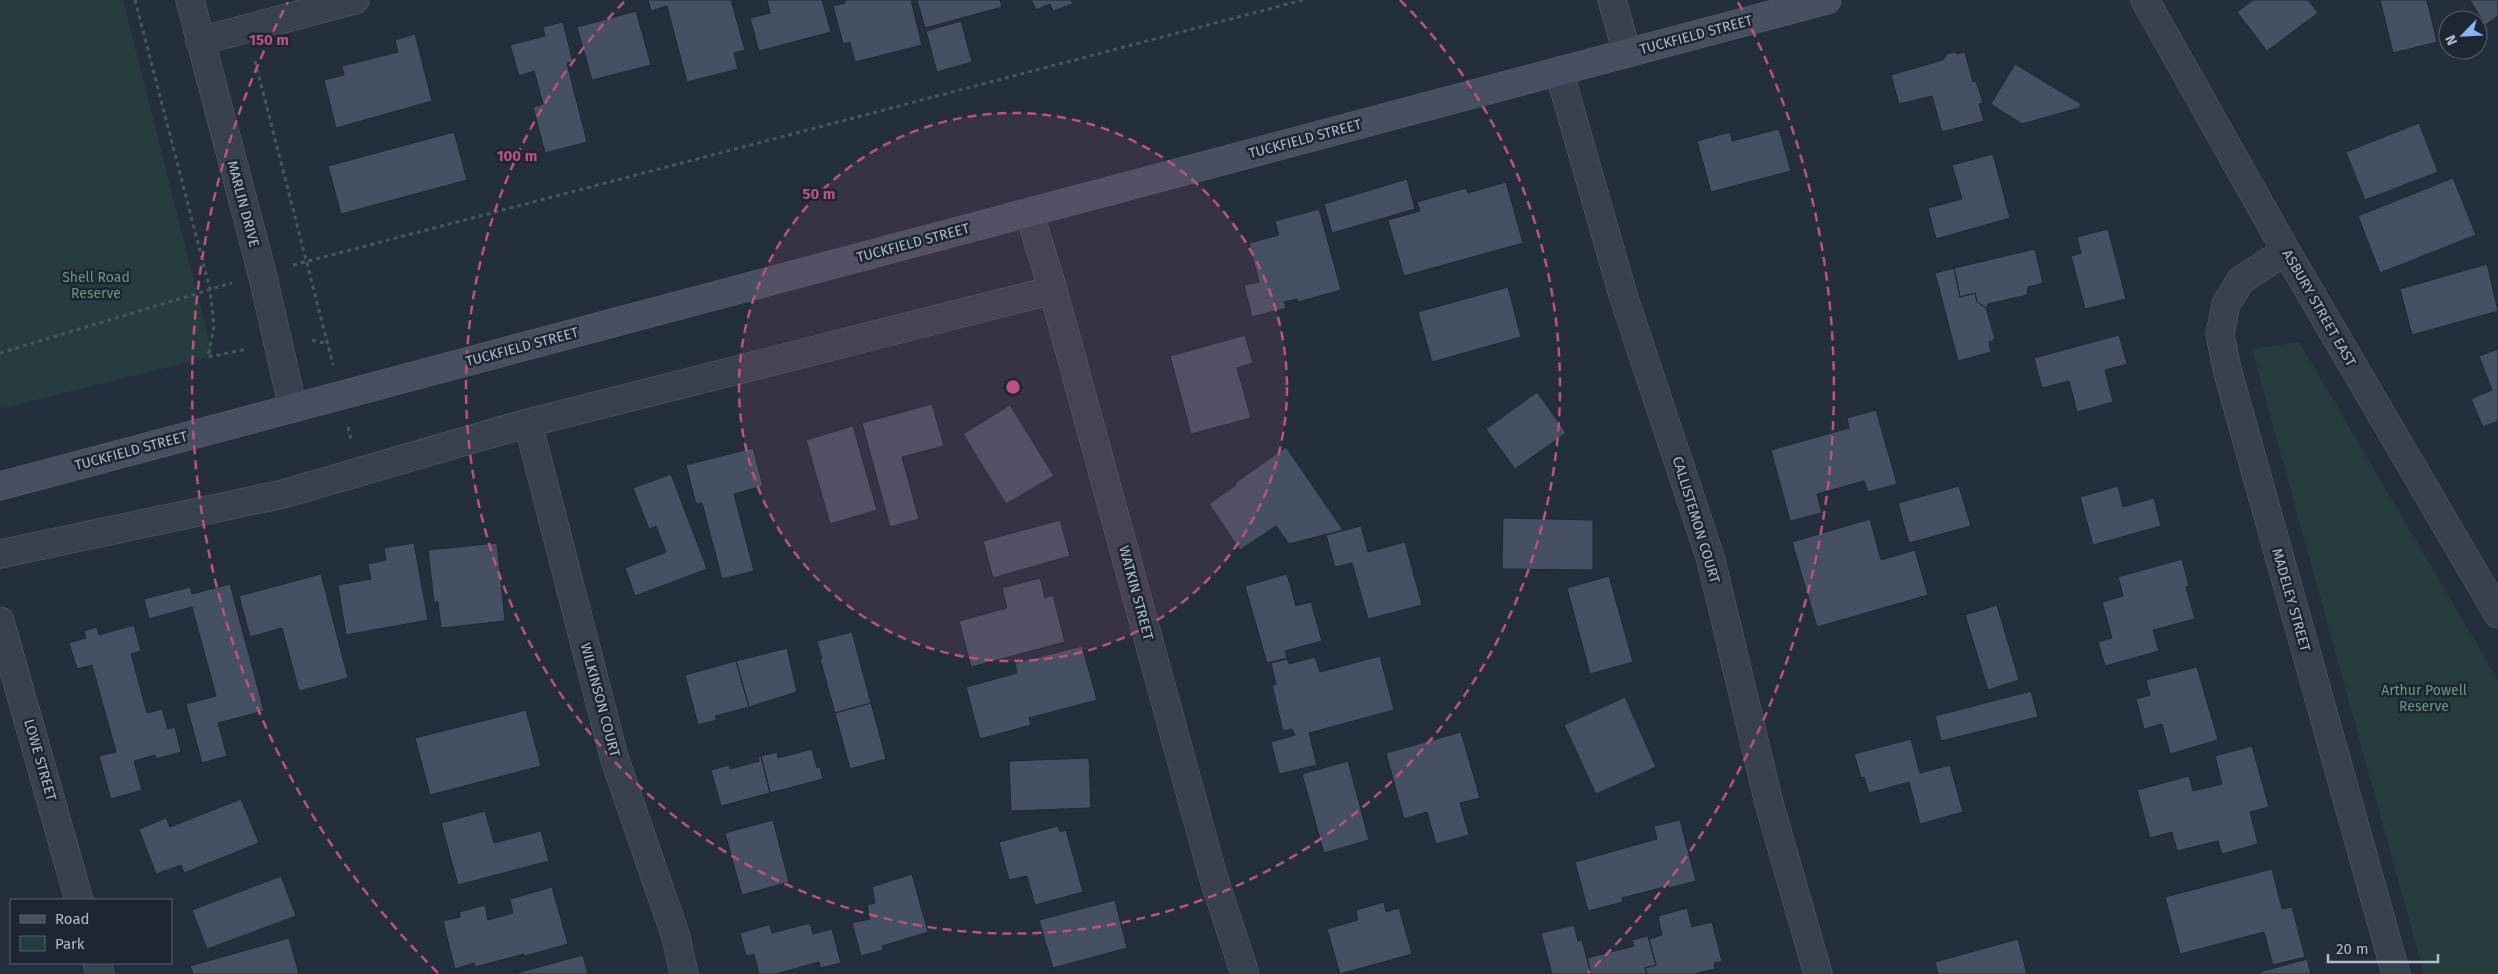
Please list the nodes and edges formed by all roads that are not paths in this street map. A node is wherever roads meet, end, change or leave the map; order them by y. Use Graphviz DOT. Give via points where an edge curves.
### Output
graph roads {
  1 [pos="190,0"];
  2 [pos="355,0"];
  3 [pos="1612,0"];
  4 [pos="1827,0"];
  5 [pos="2145,0"];
  6 [pos="200,41"];
  7 [pos="1626,53"];
  8 [pos="1559,71"];
  9 [pos="1029,212"];
  10 [pos="2286,251"];
  11 [pos="1053,290"];
  12 [pos="293,408"];
  13 [pos="528,423"];
  14 [pos="0,486"];
  15 [pos="0,554"];
  16 [pos="2498,614"];
  17 [pos="0,621"];
  18 [pos="79,899"];
  19 [pos="684,974"];
  20 [pos="1245,974"];
  21 [pos="1818,974"];
  22 [pos="2396,974"];
  1 -- 6 [label="street, MARLIN DRIVE"];
  2 -- 6 [label="street"];
  3 -- 7 [label="street"];
  4 -- 7 [label="main road, TUCKFIELD STREET"];
  5 -- 10 [label="street, ASBURY STREET EAST"];
  6 -- 12 [label="street, MARLIN DRIVE" via="262,274"];
  7 -- 8 [label="main road, TUCKFIELD STREET"];
  8 -- 9 [label="main road, TUCKFIELD STREET"];
  8 -- 21 [label="street, CALLISTEMON COURT" via="1623,295 1710,560 1769,802"];
  9 -- 11 [label="street, WATKIN STREET"];
  9 -- 12 [label="main road, TUCKFIELD STREET"];
  10 -- 16 [label="street, ASBURY STREET EAST"];
  10 -- 22 [label="street, MADELEY STREET" via="2241,280 2226,304 2220,334 2229,379"];
  11 -- 13 [label="street"];
  11 -- 20 [label="street, WATKIN STREET" via="1213,876"];
  12 -- 14 [label="main road, TUCKFIELD STREET"];
  13 -- 15 [label="street" via="283,494"];
  13 -- 19 [label="street, WILKINSON COURT" via="614,757 676,937"];
  17 -- 18 [label="street, LOWE STREET"];
}
